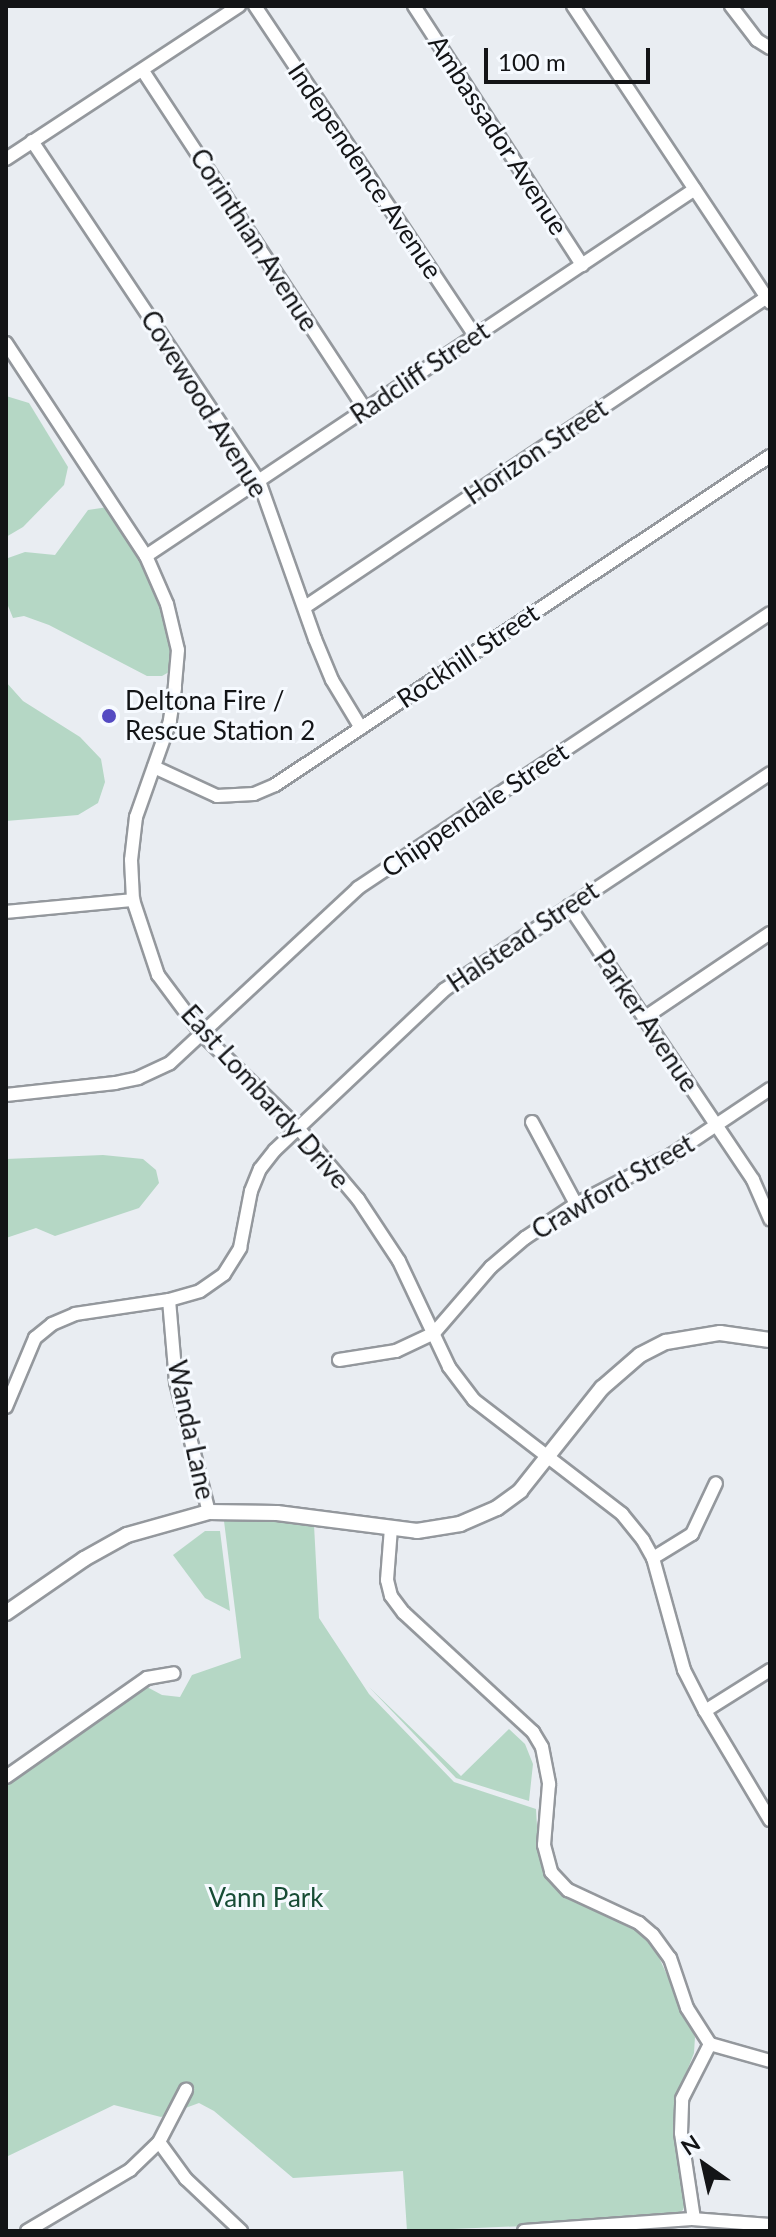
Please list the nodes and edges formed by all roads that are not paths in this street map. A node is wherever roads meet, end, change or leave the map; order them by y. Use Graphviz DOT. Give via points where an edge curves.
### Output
graph roads {
  1 [pos="239,6"];
  2 [pos="255,6"];
  3 [pos="414,6"];
  4 [pos="573,6"];
  5 [pos="731,6"];
  6 [pos="770,48"];
  7 [pos="143,71"];
  8 [pos="32,141"];
  9 [pos="6,159"];
  10 [pos="695,189"];
  11 [pos="582,265"];
  12 [pos="768,300"];
  13 [pos="475,336"];
  14 [pos="6,343"];
  15 [pos="365,409"];
  16 [pos="770,456"];
  17 [pos="259,481"];
  18 [pos="146,556"];
  19 [pos="305,607"];
  20 [pos="770,613"];
  21 [pos="361,728"];
  22 [pos="154,767"];
  23 [pos="770,773"];
  24 [pos="133,900"];
  25 [pos="569,906"];
  26 [pos="6,912"];
  27 [pos="770,933"];
  28 [pos="644,1018"];
  29 [pos="202,1034"];
  30 [pos="770,1089"];
  31 [pos="6,1095"];
  32 [pos="532,1122"];
  33 [pos="716,1125"];
  34 [pos="299,1129"];
  35 [pos="576,1204"];
  36 [pos="770,1219"];
  37 [pos="169,1300"];
  38 [pos="434,1333"];
  39 [pos="770,1340"];
  40 [pos="339,1360"];
  41 [pos="6,1407"];
  42 [pos="546,1459"];
  43 [pos="716,1483"];
  44 [pos="209,1512"];
  45 [pos="391,1528"];
  46 [pos="653,1558"];
  47 [pos="6,1613"];
  48 [pos="770,1670"];
  49 [pos="174,1673"];
  50 [pos="705,1711"];
  51 [pos="6,1777"];
  52 [pos="770,1820"];
  53 [pos="710,2044"];
  54 [pos="770,2061"];
  55 [pos="186,2090"];
  56 [pos="159,2142"];
  57 [pos="47,2219"];
  58 [pos="694,2219"];
  59 [pos="770,2225"];
  60 [pos="27,2231"];
  61 [pos="55,2231"];
  62 [pos="241,2231"];
  63 [pos="524,2231"];
  1 -- 7 [label="street"];
  2 -- 13 [label="street, Independence Avenue"];
  3 -- 11 [label="street, Ambassador Avenue"];
  4 -- 10 [label="street"];
  5 -- 6 [label="street" via="757,40"];
  7 -- 8 [label="street"];
  7 -- 15 [label="street, Corinthian Avenue"];
  8 -- 9 [label="street"];
  8 -- 17 [label="street, Covewood Avenue"];
  10 -- 11 [label="street, Radcliff Street"];
  10 -- 12 [label="street"];
  11 -- 13 [label="street, Radcliff Street"];
  12 -- 19 [label="street, Horizon Street"];
  13 -- 15 [label="street, Radcliff Street"];
  14 -- 18 [label="street, East Lombardy Drive"];
  15 -- 17 [label="street, Radcliff Street"];
  16 -- 21 [label="street, Rockhill Street"];
  17 -- 18 [label="street, Radcliff Street"];
  17 -- 19 [label="street, Covewood Avenue"];
  18 -- 22 [label="street, East Lombardy Drive" via="167,604 178,650 170,721"];
  19 -- 21 [label="street, Covewood Avenue" via="332,680"];
  20 -- 29 [label="street, Chippendale Street" via="358,888"];
  21 -- 22 [label="street, Rockhill Street" via="254,794 217,796"];
  22 -- 24 [label="street, East Lombardy Drive" via="136,817"];
  23 -- 25 [label="street, Halstead Street"];
  24 -- 26 [label="street"];
  24 -- 29 [label="street, East Lombardy Drive" via="158,975"];
  25 -- 28 [label="street, Parker Avenue"];
  25 -- 34 [label="street, Halstead Street" via="444,990"];
  27 -- 28 [label="street"];
  28 -- 33 [label="street, Parker Avenue"];
  29 -- 31 [label="street, Chippendale Street" via="170,1063 138,1078"];
  29 -- 34 [label="street, East Lombardy Drive"];
  30 -- 33 [label="street, Crawford Street"];
  32 -- 35 [label="street"];
  33 -- 35 [label="street, Crawford Street" via="633,1177"];
  33 -- 36 [label="street, Parker Avenue" via="753,1180"];
  34 -- 37 [label="street, Halstead Street" via="260,1169 240,1248 224,1274 200,1291"];
  34 -- 38 [label="street, East Lombardy Drive" via="358,1199 399,1261"];
  35 -- 38 [label="street, Crawford Street" via="491,1267"];
  37 -- 41 [label="street, Halstead Street" via="75,1314 52,1324 35,1338"];
  37 -- 44 [label="street, Wanda Lane" via="176,1382"];
  38 -- 40 [label="street" via="396,1351"];
  38 -- 42 [label="street, East Lombardy Drive" via="449,1367 474,1400"];
  39 -- 42 [label="street" via="720,1333 666,1342 640,1355 602,1388"];
  42 -- 45 [label="street" via="520,1491 481,1517 417,1531"];
  42 -- 46 [label="street, East Lombardy Drive" via="622,1514"];
  43 -- 46 [label="street" via="692,1534"];
  44 -- 45 [label="street" via="277,1513"];
  44 -- 47 [label="street" via="127,1535"];
  45 -- 53 [label="street" via="391,1596 533,1732 542,1747 549,1784 544,1845 551,1872 568,1890 639,1923 653,1935 670,1958 687,2008"];
  46 -- 50 [label="street, East Lombardy Drive" via="684,1670"];
  48 -- 50 [label="street"];
  49 -- 51 [label="street" via="147,1678"];
  50 -- 52 [label="street, East Lombardy Drive"];
  53 -- 54 [label="street"];
  53 -- 58 [label="street" via="682,2099 681,2133"];
  55 -- 56 [label="street"];
  56 -- 57 [label="street" via="130,2170"];
  56 -- 62 [label="street" via="186,2179"];
  57 -- 60 [label="street"];
  57 -- 61 [label="street"];
  58 -- 59 [label="street"];
  58 -- 63 [label="street"];
}
